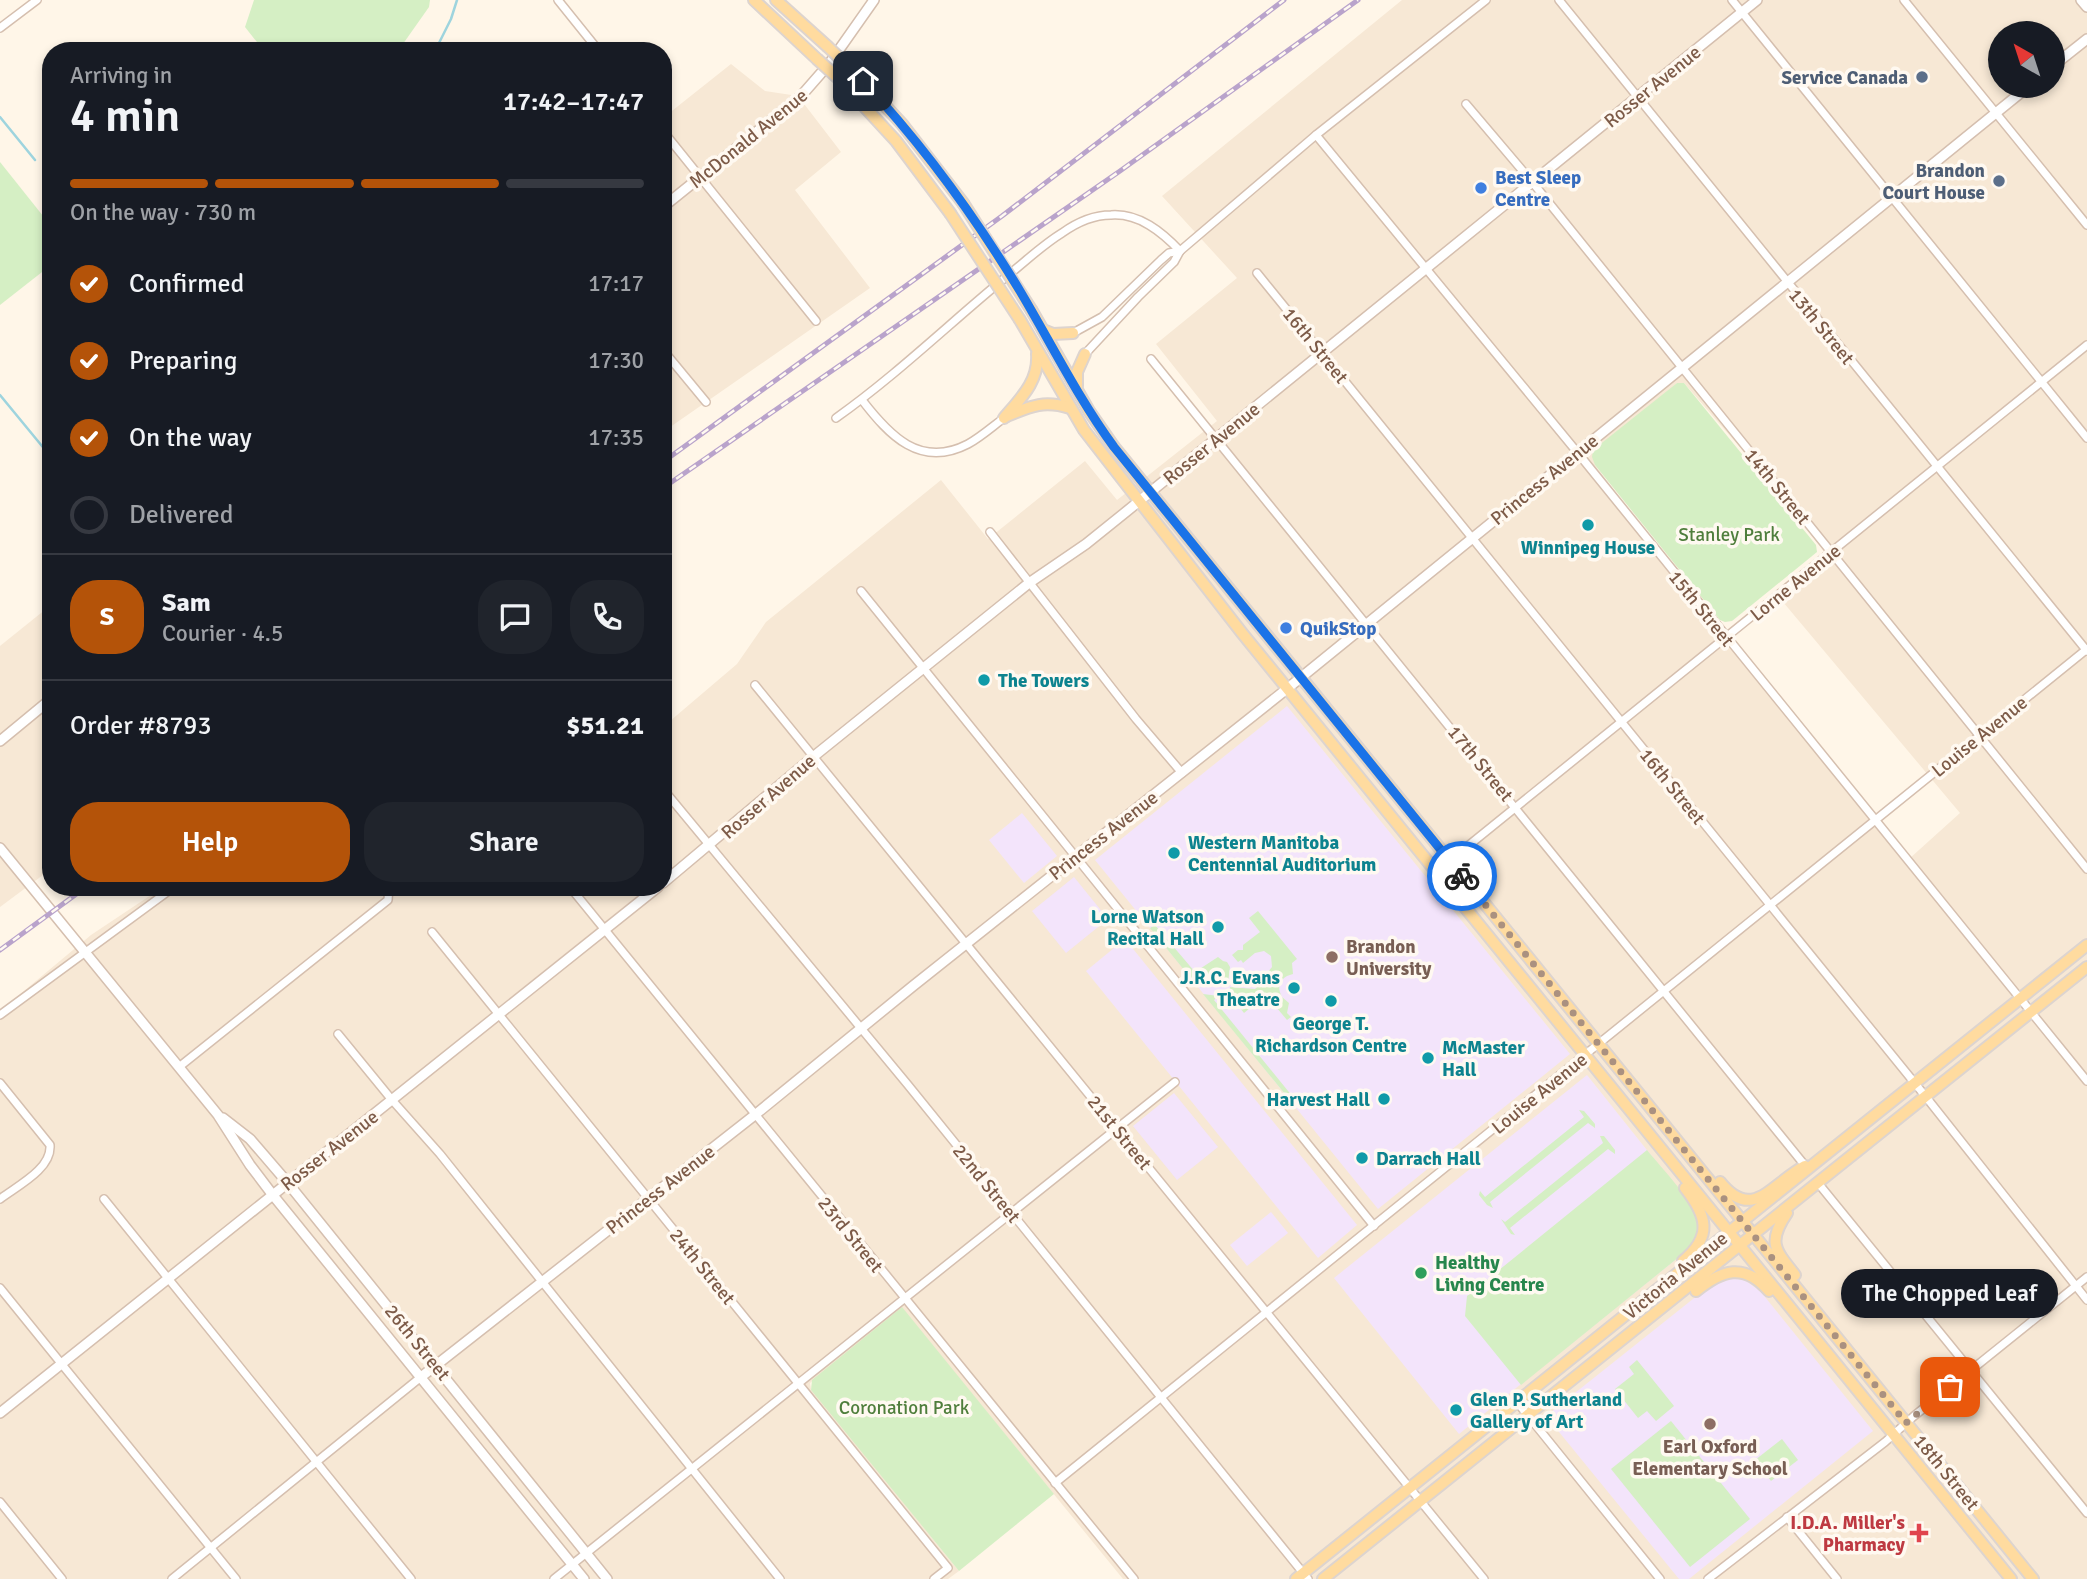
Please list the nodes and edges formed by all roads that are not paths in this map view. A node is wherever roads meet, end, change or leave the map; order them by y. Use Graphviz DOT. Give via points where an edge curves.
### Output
graph roads {
  1 [pos="37,0"];
  2 [pos="558,0"];
  3 [pos="754,0"];
  4 [pos="776,0"];
  5 [pos="1486,0"];
  6 [pos="1559,0"];
  7 [pos="1732,0"];
  8 [pos="1757,0"];
  9 [pos="1904,0"];
  10 [pos="2081,0"];
  11 [pos="870,2"];
  12 [pos="2087,7"];
  13 [pos="1742,12"];
  14 [pos="0,29"];
  15 [pos="2087,39"];
  16 [pos="592,42"];
  17 [pos="2065,56"];
  18 [pos="1637,98"];
  19 [pos="2014,98"];
  20 [pos="1466,104"];
  21 [pos="1997,112"];
  22 [pos="1316,135"];
  23 [pos="672,142"];
  24 [pos="700,177"];
  25 [pos="1533,183"];
  26 [pos="1891,197"];
  27 [pos="672,200"];
  28 [pos="2087,225"];
  29 [pos="1180,251"];
  30 [pos="1427,268"];
  31 [pos="1257,273"];
  32 [pos="1786,282"];
  33 [pos="816,321"];
  34 [pos="1043,330"];
  35 [pos="1073,332"];
  36 [pos="2087,345"];
  37 [pos="1037,351"];
  38 [pos="1322,353"];
  39 [pos="1085,354"];
  40 [pos="1151,359"];
  41 [pos="672,361"];
  42 [pos="1682,368"];
  43 [pos="2042,382"];
  44 [pos="1078,392"];
  45 [pos="862,400"];
  46 [pos="706,402"];
  47 [pos="1070,408"];
  48 [pos="836,418"];
  49 [pos="1004,418"];
  50 [pos="1217,438"];
  51 [pos="2087,438"];
  52 [pos="1577,452"];
  53 [pos="1937,467"];
  54 [pos="1151,492"];
  55 [pos="1139,502"];
  56 [pos="990,533"];
  57 [pos="1472,538"];
  58 [pos="1831,552"];
  59 [pos="1029,583"];
  60 [pos="861,591"];
  61 [pos="1367,623"];
  62 [pos="1726,638"];
  63 [pos="2087,650"];
  64 [pos="924,669"];
  65 [pos="1301,677"];
  66 [pos="755,685"];
  67 [pos="1288,688"];
  68 [pos="42,706"];
  69 [pos="1622,722"];
  70 [pos="1980,736"];
  71 [pos="0,741"];
  72 [pos="813,757"];
  73 [pos="1182,773"];
  74 [pos="672,800"];
  75 [pos="1517,807"];
  76 [pos="1876,820"];
  77 [pos="711,845"];
  78 [pos="0,848"];
  79 [pos="1077,856"];
  80 [pos="1450,861"];
  81 [pos="2087,869"];
  82 [pos="1437,871"];
  83 [pos="672,876"];
  84 [pos="161,896"];
  85 [pos="388,896"];
  86 [pos="577,896"];
  87 [pos="647,896"];
  88 [pos="1770,906"];
  89 [pos="604,930"];
  90 [pos="432,932"];
  91 [pos="967,944"];
  92 [pos="2087,944"];
  93 [pos="84,951"];
  94 [pos="2087,967"];
  95 [pos="1665,991"];
  96 [pos="2021,999"];
  97 [pos="2031,1012"];
  98 [pos="499,1014"];
  99 [pos="0,1015"];
  100 [pos="862,1029"];
  101 [pos="338,1034"];
  102 [pos="1599,1045"];
  103 [pos="1586,1055"];
  104 [pos="179,1068"];
  105 [pos="2087,1081"];
  106 [pos="1175,1082"];
  107 [pos="0,1083"];
  108 [pos="1915,1083"];
  109 [pos="1926,1097"];
  110 [pos="392,1100"];
  111 [pos="1631,1111"];
  112 [pos="756,1114"];
  113 [pos="218,1115"];
  114 [pos="1118,1128"];
  115 [pos="1671,1134"];
  116 [pos="1807,1168"];
  117 [pos="287,1182"];
  118 [pos="1818,1183"];
  119 [pos="272,1194"];
  120 [pos="1803,1196"];
  121 [pos="0,1199"];
  122 [pos="104,1199"];
  123 [pos="649,1199"];
  124 [pos="1012,1214"];
  125 [pos="1742,1222"];
  126 [pos="1374,1226"];
  127 [pos="1729,1232"];
  128 [pos="1754,1235"];
  129 [pos="1740,1246"];
  130 [pos="2087,1277"];
  131 [pos="167,1278"];
  132 [pos="541,1281"];
  133 [pos="2076,1286"];
  134 [pos="0,1288"];
  135 [pos="904,1298"];
  136 [pos="2087,1300"];
  137 [pos="1266,1313"];
  138 [pos="1822,1319"];
  139 [pos="1617,1322"];
  140 [pos="1808,1330"];
  141 [pos="1627,1337"];
  142 [pos="61,1364"];
  143 [pos="436,1365"];
  144 [pos="1971,1370"];
  145 [pos="421,1377"];
  146 [pos="798,1383"];
  147 [pos="1160,1398"];
  148 [pos="1517,1402"];
  149 [pos="0,1413"];
  150 [pos="1528,1415"];
  151 [pos="1906,1423"];
  152 [pos="1893,1435"];
  153 [pos="315,1463"];
  154 [pos="690,1469"];
  155 [pos="1055,1483"];
  156 [pos="1410,1487"];
  157 [pos="1421,1501"];
  158 [pos="0,1502"];
  159 [pos="2087,1513"];
  160 [pos="1787,1517"];
  161 [pos="211,1548"];
  162 [pos="586,1553"];
  163 [pos="572,1564"];
  164 [pos="1302,1577"];
  165 [pos="62,1579"];
  166 [pos="173,1579"];
  167 [pos="236,1579"];
  168 [pos="411,1579"];
  169 [pos="554,1579"];
  170 [pos="584,1579"];
  171 [pos="607,1579"];
  172 [pos="780,1579"];
  173 [pos="934,1579"];
  174 [pos="1134,1579"];
  175 [pos="1323,1579"];
  176 [pos="1485,1579"];
  177 [pos="1660,1579"];
  178 [pos="1709,1579"];
  179 [pos="1838,1579"];
  180 [pos="2011,1579"];
  181 [pos="2034,1579"];
  1 -- 14 [label="street"];
  2 -- 16 [label="street"];
  3 -- 37 [label="main road, 18th Street, bridge" via="839,79 896,141 950,213"];
  4 -- 34 [label="main road, 18th Street, bridge" via="902,124 962,203"];
  5 -- 22 [label="street"];
  6 -- 18 [label="street, 13th Street"];
  7 -- 13 [label="street"];
  8 -- 13 [label="street, Rosser Avenue"];
  9 -- 21 [label="street"];
  10 -- 12 [label="street"];
  11 -- 24 [label="street, McDonald Avenue" via="829,64 801,96"];
  13 -- 18 [label="street, Rosser Avenue"];
  13 -- 26 [label="street"];
  15 -- 17 [label="street"];
  18 -- 25 [label="street, Rosser Avenue"];
  18 -- 32 [label="street, 13th Street"];
  19 -- 21 [label="street, Princess Avenue"];
  20 -- 25 [label="street, 14th Street"];
  21 -- 26 [label="street, Princess Avenue"];
  21 -- 28 [label="street"];
  22 -- 29 [label="street"];
  22 -- 30 [label="street, 15th Street"];
  23 -- 24 [label="street"];
  24 -- 27 [label="street, McDonald Avenue"];
  24 -- 33 [label="street"];
  25 -- 30 [label="street, Rosser Avenue"];
  25 -- 42 [label="street, 14th Street"];
  26 -- 32 [label="street, Princess Avenue"];
  26 -- 43 [label="street"];
  29 -- 35 [label="street" via="1160,260 1102,317"];
  29 -- 39 [label="street"];
  29 -- 45 [label="street" via="1160,231 1136,219 1112,215 1084,221 1041,249"];
  30 -- 38 [label="street, Rosser Avenue"];
  30 -- 52 [label="street, 15th Street"];
  31 -- 38 [label="street, 16th Street"];
  32 -- 42 [label="street, Princess Avenue"];
  32 -- 53 [label="street, 13th Street"];
  34 -- 35 [label="main road"];
  34 -- 44 [label="main road, 18th Street"];
  36 -- 43 [label="street, Lorne Avenue"];
  37 -- 47 [label="main road, 18th Street"];
  37 -- 49 [label="main road" via="1032,384"];
  38 -- 50 [label="street, Rosser Avenue"];
  38 -- 57 [label="street, 16th Street"];
  39 -- 44 [label="main road" via="1077,372"];
  40 -- 50 [label="street, 17th Street"];
  41 -- 46 [label="street"];
  42 -- 52 [label="street, Princess Avenue"];
  42 -- 58 [label="street, 14th Street"];
  43 -- 51 [label="street"];
  43 -- 53 [label="street, Lorne Avenue"];
  44 -- 54 [label="main road, 18th Street" via="1101,430"];
  45 -- 48 [label="street"];
  45 -- 49 [label="street" via="893,437 929,452 969,444"];
  47 -- 49 [label="main road" via="1047,403"];
  47 -- 55 [label="main road, 18th Street"];
  50 -- 54 [label="street, Rosser Avenue"];
  50 -- 61 [label="street, 17th Street"];
  52 -- 57 [label="street, Princess Avenue"];
  52 -- 62 [label="street, 15th Street"];
  53 -- 58 [label="street, Lorne Avenue"];
  53 -- 63 [label="street, 13th Street"];
  54 -- 55 [label="street, Rosser Avenue"];
  54 -- 65 [label="main road, 18th Street"];
  55 -- 59 [label="street, Rosser Avenue"];
  55 -- 67 [label="main road, 18th Street"];
  56 -- 59 [label="street"];
  57 -- 61 [label="street, Princess Avenue"];
  57 -- 69 [label="street, 16th Street"];
  58 -- 62 [label="street, Lorne Avenue"];
  58 -- 70 [label="street, 14th Street"];
  59 -- 64 [label="street, Rosser Avenue"];
  59 -- 73 [label="street"];
  60 -- 64 [label="street"];
  61 -- 65 [label="street, Princess Avenue"];
  61 -- 75 [label="street, 17th Street"];
  62 -- 69 [label="street, Lorne Avenue"];
  62 -- 76 [label="street, 15th Street"];
  63 -- 70 [label="street, Louise Avenue"];
  64 -- 72 [label="street, Rosser Avenue"];
  64 -- 79 [label="street"];
  65 -- 67 [label="street, Princess Avenue"];
  65 -- 80 [label="main road, 18th Street"];
  66 -- 72 [label="street, 21st Street"];
  67 -- 73 [label="street, Princess Avenue"];
  67 -- 82 [label="main road, 18th Street"];
  68 -- 71 [label="street"];
  69 -- 75 [label="street, Lorne Avenue"];
  69 -- 88 [label="street, 16th Street"];
  70 -- 76 [label="street, Louise Avenue"];
  70 -- 81 [label="street, 14th Street"];
  72 -- 77 [label="street, Rosser Avenue"];
  72 -- 91 [label="street, 21st Street"];
  73 -- 79 [label="street, Princess Avenue"];
  74 -- 77 [label="street, 22nd Street"];
  75 -- 80 [label="street, Lorne Avenue"];
  75 -- 95 [label="street, 17th Street"];
  76 -- 88 [label="street, Louise Avenue"];
  76 -- 96 [label="street, 15th Street"];
  77 -- 83 [label="street, Rosser Avenue"];
  77 -- 100 [label="street, 22nd Street"];
  78 -- 93 [label="street, 26th Street"];
  79 -- 91 [label="street, Princess Avenue"];
  79 -- 126 [label="street"];
  80 -- 82 [label="street, Lorne Avenue"];
  80 -- 102 [label="main road, 18th Street"];
  82 -- 103 [label="main road, 18th Street"];
  84 -- 93 [label="street"];
  85 -- 104 [label="street"];
  86 -- 89 [label="street, 23rd Street"];
  87 -- 89 [label="street, Rosser Avenue"];
  88 -- 95 [label="street, Louise Avenue"];
  88 -- 108 [label="street, 16th Street"];
  89 -- 98 [label="street, Rosser Avenue"];
  89 -- 112 [label="street, 23rd Street"];
  90 -- 98 [label="street, 24th Street"];
  91 -- 100 [label="street, Princess Avenue"];
  91 -- 114 [label="street, 21st Street"];
  92 -- 96 [label="main road"];
  93 -- 99 [label="street"];
  93 -- 104 [label="street, 26th Street"];
  94 -- 97 [label="main road, Victoria Avenue"];
  95 -- 102 [label="street, Louise Avenue"];
  95 -- 116 [label="street, 17th Street"];
  96 -- 97 [label="street, 15th Street"];
  96 -- 108 [label="main road"];
  97 -- 105 [label="street, 15th Street"];
  97 -- 109 [label="main road, Victoria Avenue"];
  98 -- 110 [label="street, Rosser Avenue"];
  98 -- 123 [label="street, 24th Street"];
  100 -- 112 [label="street, Princess Avenue"];
  100 -- 124 [label="street, 22nd Street"];
  101 -- 110 [label="street"];
  102 -- 103 [label="street, Louise Avenue"];
  102 -- 115 [label="main road, 18th Street"];
  103 -- 111 [label="main road, 18th Street"];
  103 -- 126 [label="street, Louise Avenue"];
  104 -- 113 [label="street, 26th Street"];
  106 -- 114 [label="street"];
  107 -- 121 [label="street" via="50,1145 51,1155"];
  108 -- 109 [label="street, 16th Street"];
  108 -- 116 [label="main road"];
  109 -- 118 [label="main road, Victoria Avenue"];
  109 -- 133 [label="street, 16th Street"];
  110 -- 117 [label="street, Rosser Avenue"];
  110 -- 132 [label="street"];
  111 -- 127 [label="main road, 18th Street"];
  111 -- 139 [label="main road" via="1647,1140 1697,1205 1704,1230 1694,1252"];
  112 -- 123 [label="street, Princess Avenue"];
  112 -- 135 [label="street, 23rd Street"];
  113 -- 117 [label="street, 26th Street" via="250,1139"];
  113 -- 119 [label="street, 26th Street"];
  114 -- 124 [label="street"];
  114 -- 137 [label="street, 21st Street"];
  115 -- 116 [label="main road" via="1740,1200 1761,1196"];
  115 -- 125 [label="main road, 18th Street"];
  116 -- 125 [label="main road, Victoria Avenue"];
  117 -- 119 [label="street, Rosser Avenue"];
  117 -- 143 [label="street, 26th Street"];
  118 -- 120 [label="main road, Victoria Avenue"];
  118 -- 144 [label="street"];
  119 -- 131 [label="street, Rosser Avenue"];
  119 -- 145 [label="street, 26th Street"];
  120 -- 128 [label="main road, Victoria Avenue"];
  120 -- 138 [label="main road" via="1779,1224 1774,1242"];
  122 -- 131 [label="street"];
  123 -- 132 [label="street, Princess Avenue"];
  123 -- 146 [label="street, 24th Street"];
  124 -- 135 [label="street"];
  124 -- 147 [label="street, 22nd Street"];
  125 -- 127 [label="main road, Victoria Avenue"];
  125 -- 128 [label="main road, 18th Street"];
  126 -- 137 [label="street, Louise Avenue"];
  127 -- 129 [label="main road, 18th Street"];
  127 -- 139 [label="main road, Victoria Avenue"];
  128 -- 129 [label="main road, Victoria Avenue"];
  128 -- 138 [label="main road, 18th Street"];
  129 -- 140 [label="main road, 18th Street"];
  129 -- 141 [label="main road, Victoria Avenue"];
  130 -- 133 [label="street"];
  131 -- 142 [label="street, Rosser Avenue"];
  131 -- 153 [label="street"];
  132 -- 143 [label="street, Princess Avenue"];
  132 -- 154 [label="street"];
  133 -- 136 [label="street, 16th Street"];
  133 -- 144 [label="street"];
  134 -- 142 [label="street"];
  135 -- 146 [label="street"];
  135 -- 155 [label="street, 23rd Street"];
  137 -- 147 [label="street, Louise Avenue"];
  137 -- 156 [label="street, 21st Street"];
  138 -- 151 [label="main road, 18th Street"];
  139 -- 148 [label="main road, Victoria Avenue"];
  140 -- 141 [label="main road" via="1786,1313 1763,1284 1737,1271 1713,1278"];
  140 -- 152 [label="main road, 18th Street"];
  141 -- 150 [label="main road, Victoria Avenue"];
  142 -- 149 [label="street, Rosser Avenue"];
  142 -- 161 [label="street"];
  143 -- 145 [label="street, Princess Avenue"];
  143 -- 162 [label="street, 26th Street"];
  144 -- 151 [label="street"];
  144 -- 159 [label="street"];
  145 -- 153 [label="street, Princess Avenue"];
  145 -- 163 [label="street, 26th Street"];
  146 -- 154 [label="street"];
  146 -- 173 [label="street, 24th Street" via="948,1568"];
  147 -- 155 [label="street, Louise Avenue"];
  147 -- 164 [label="street, 22nd Street"];
  148 -- 150 [label="street"];
  148 -- 156 [label="main road, Victoria Avenue"];
  150 -- 157 [label="main road, Victoria Avenue"];
  150 -- 177 [label="street"];
  151 -- 152 [label="street"];
  151 -- 181 [label="main road, 18th Street"];
  152 -- 160 [label="street"];
  152 -- 180 [label="main road, 18th Street"];
  153 -- 161 [label="street, Princess Avenue"];
  153 -- 168 [label="street"];
  154 -- 162 [label="street"];
  154 -- 172 [label="street"];
  155 -- 174 [label="street, 23rd Street"];
  156 -- 157 [label="street, 21st Street"];
  156 -- 164 [label="main road, Victoria Avenue"];
  157 -- 175 [label="main road, Victoria Avenue"];
  157 -- 176 [label="street, 21st Street"];
  158 -- 165 [label="street"];
  160 -- 178 [label="street"];
  160 -- 179 [label="street"];
  161 -- 166 [label="street, Princess Avenue"];
  161 -- 167 [label="street"];
  162 -- 163 [label="street"];
  162 -- 171 [label="street, 26th Street"];
  163 -- 169 [label="street"];
  163 -- 170 [label="street, 26th Street"];
}
